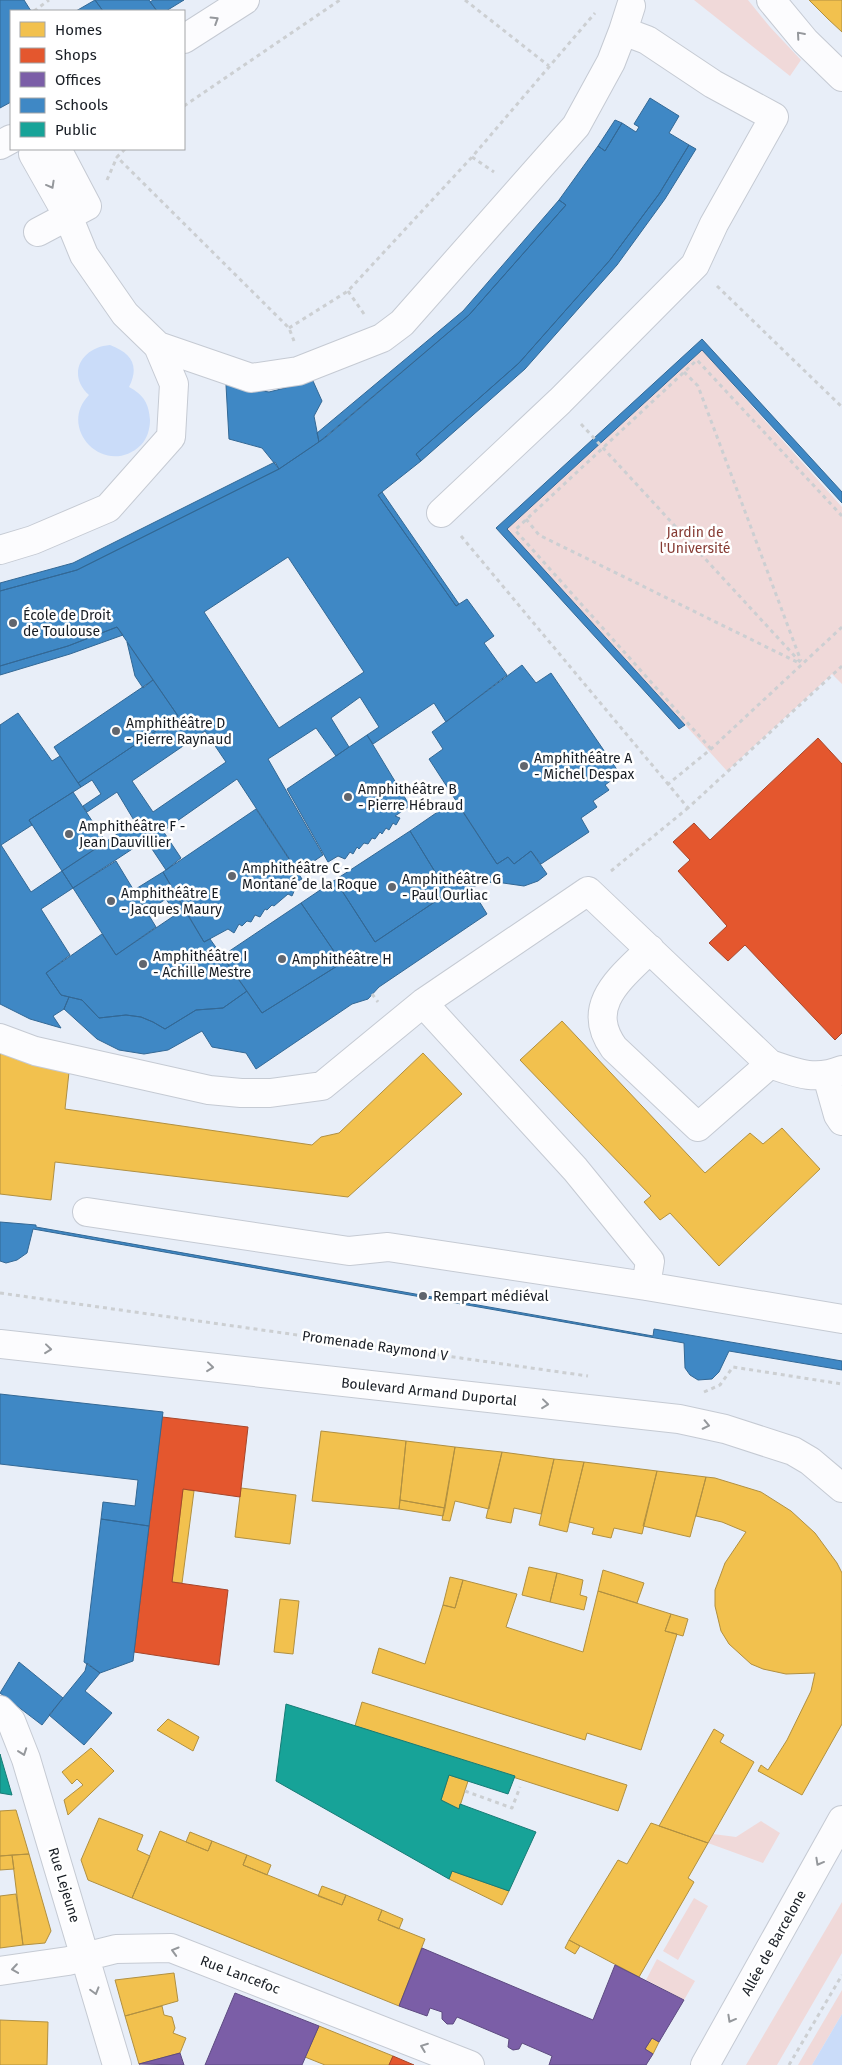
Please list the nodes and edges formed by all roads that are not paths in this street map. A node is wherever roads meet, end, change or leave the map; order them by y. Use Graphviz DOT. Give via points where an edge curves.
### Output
graph roads {
  1 [pos="245,0"];
  2 [pos="771,0"];
  3 [pos="632,6"];
  4 [pos="623,31"];
  5 [pos="185,38"];
  6 [pos="837,72"];
  7 [pos="36,150"];
  8 [pos="78,211"];
  9 [pos="38,232"];
  10 [pos="158,346"];
  11 [pos="441,513"];
  12 [pos="0,550"];
  13 [pos="650,949"];
  14 [pos="423,1003"];
  15 [pos="0,1038"];
  16 [pos="770,1064"];
  17 [pos="835,1073"];
  18 [pos="842,1121"];
  19 [pos="87,1212"];
  20 [pos="646,1286"];
  21 [pos="842,1319"];
  22 [pos="0,1344"];
  23 [pos="842,1488"];
  24 [pos="0,1710"];
  25 [pos="842,1820"];
  26 [pos="85,1956"];
  27 [pos="0,1971"];
  28 [pos="117,2065"];
  29 [pos="470,2065"];
  30 [pos="705,2065"];
  5 -- 1 [label="street, one-way"];
  6 -- 2 [label="street, one-way"];
  3 -- 4 [label="street"];
  4 -- 10 [label="street" via="611,62 576,126 402,323 382,338 298,371 251,378"];
  4 -- 11 [label="street" via="647,40 713,84 774,117 694,264 560,401"];
  7 -- 8 [label="street"];
  8 -- 9 [label="street"];
  8 -- 10 [label="street" via="84,255 124,314"];
  10 -- 12 [label="street" via="174,384 171,437 108,508 33,540"];
  13 -- 14 [label="street" via="588,891"];
  13 -- 16 [label="street"];
  13 -- 16 [label="street" via="612,986 605,1001 602,1016 606,1037 614,1048 698,1126"];
  14 -- 15 [label="street" via="322,1086 270,1093 209,1090 35,1050"];
  14 -- 20 [label="street" via="575,1169 650,1261"];
  16 -- 17 [label="street" via="804,1075"];
  17 -- 18 [label="street" via="838,1114"];
  19 -- 20 [label="street" via="349,1251 388,1247"];
  20 -- 21 [label="street"];
  22 -- 23 [label="street, Boulevard Armand Duportal, one-way" via="672,1418 725,1429 793,1451"];
  24 -- 26 [label="street, Rue Lejeune, one-way" via="11,1721 26,1759"];
  25 -- 30 [label="street, Allée de Barcelone, one-way"];
  26 -- 27 [label="street, Rue Lancefoc, one-way"];
  26 -- 28 [label="street, Rue Lejeune, one-way"];
  29 -- 26 [label="street, Rue Lancefoc, one-way" via="171,1948 116,1949"];
}
